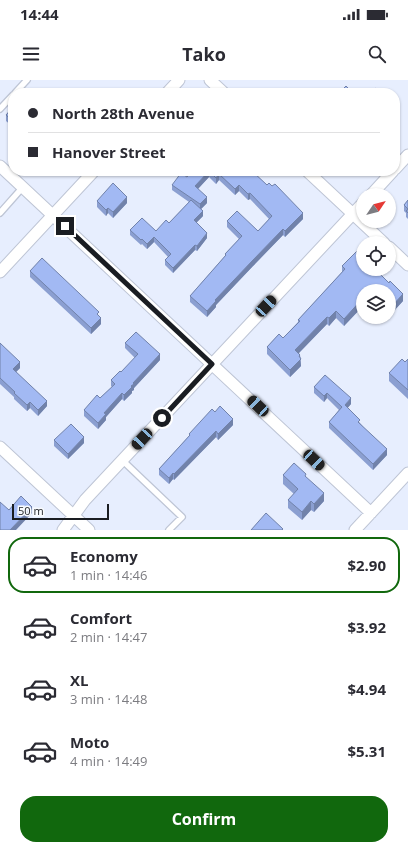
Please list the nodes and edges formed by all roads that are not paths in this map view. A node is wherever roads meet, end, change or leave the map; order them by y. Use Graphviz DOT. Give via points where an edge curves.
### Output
graph roads {
  1 [pos="27,80"];
  2 [pos="179,80"];
  3 [pos="210,80"];
  4 [pos="20,88"];
  5 [pos="172,88"];
  6 [pos="219,88"];
  7 [pos="8,100"];
  8 [pos="0,109"];
  9 [pos="408,155"];
  10 [pos="400,164"];
  11 [pos="0,166"];
  12 [pos="8,173"];
  13 [pos="11,176"];
  14 [pos="89,176"];
  15 [pos="312,176"];
  16 [pos="388,176"];
  17 [pos="23,187"];
  18 [pos="377,188"];
  19 [pos="356,211"];
  20 [pos="0,213"];
  21 [pos="353,214"];
  22 [pos="53,215"];
  23 [pos="377,236"];
  24 [pos="396,254"];
  25 [pos="408,265"];
  26 [pos="0,272"];
  27 [pos="212,364"];
  28 [pos="0,447"];
  29 [pos="122,460"];
  30 [pos="408,473"];
  31 [pos="371,513"];
  32 [pos="73,516"];
  33 [pos="63,530"];
  34 [pos="89,530"];
  35 [pos="169,530"];
  36 [pos="355,530"];
  1 -- 4 [label="lane"];
  2 -- 5 [label="street"];
  3 -- 6 [label="street"];
  7 -- 8 [label="lane"];
  9 -- 10 [label="street"];
  11 -- 12 [label="street"];
  13 -- 17 [label="street"];
  14 -- 22 [label="street"];
  15 -- 21 [label="street"];
  16 -- 18 [label="street"];
  17 -- 20 [label="lane"];
  17 -- 22 [label="street"];
  19 -- 21 [label="street"];
  21 -- 23 [label="street"];
  21 -- 27 [label="street"];
  22 -- 26 [label="street"];
  22 -- 27 [label="street"];
  24 -- 25 [label="street"];
  27 -- 29 [label="street"];
  27 -- 31 [label="street"];
  28 -- 32 [label="street"];
  29 -- 32 [label="street"];
  29 -- 35 [label="lane" via="182,517"];
  30 -- 31 [label="street"];
  31 -- 36 [label="street"];
  32 -- 33 [label="street"];
  32 -- 34 [label="street"];
}
